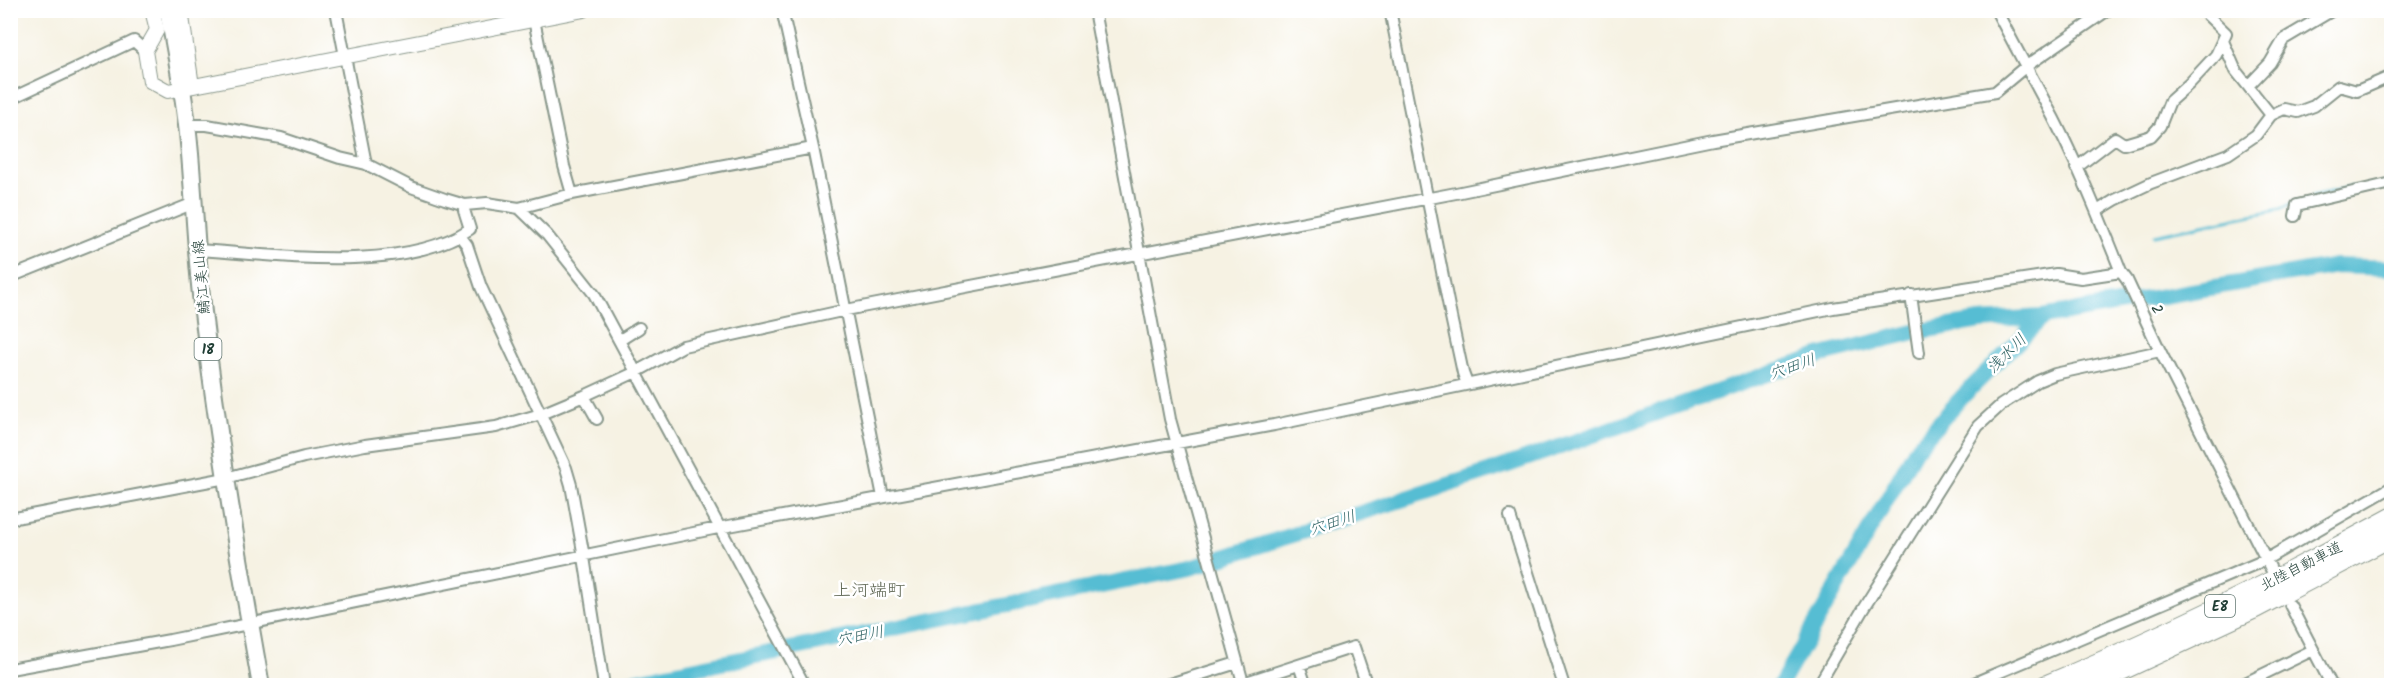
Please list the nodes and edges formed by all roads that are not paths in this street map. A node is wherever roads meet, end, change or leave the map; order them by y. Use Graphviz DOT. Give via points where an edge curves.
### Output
graph roads {
  1 [pos="152,10"];
  2 [pos="168,10"];
  3 [pos="181,10"];
  4 [pos="336,10"];
  5 [pos="584,10"];
  6 [pos="782,10"];
  7 [pos="1094,10"];
  8 [pos="1390,10"];
  9 [pos="1996,10"];
  10 [pos="2108,10"];
  11 [pos="2202,10"];
  12 [pos="2333,10"];
  13 [pos="533,15"];
  14 [pos="2223,41"];
  15 [pos="145,51"];
  16 [pos="345,57"];
  17 [pos="2025,67"];
  18 [pos="2391,76"];
  19 [pos="2249,85"];
  20 [pos="187,87"];
  21 [pos="10,99"];
  22 [pos="2271,115"];
  23 [pos="187,125"];
  24 [pos="813,148"];
  25 [pos="366,164"];
  26 [pos="2076,168"];
  27 [pos="2391,183"];
  28 [pos="572,194"];
  29 [pos="1427,198"];
  30 [pos="194,203"];
  31 [pos="465,205"];
  32 [pos="519,208"];
  33 [pos="2097,211"];
  34 [pos="2295,216"];
  35 [pos="460,236"];
  36 [pos="198,250"];
  37 [pos="1138,254"];
  38 [pos="2124,276"];
  39 [pos="10,278"];
  40 [pos="1911,297"];
  41 [pos="846,310"];
  42 [pos="639,328"];
  43 [pos="620,340"];
  44 [pos="2160,351"];
  45 [pos="1919,353"];
  46 [pos="636,372"];
  47 [pos="1467,384"];
  48 [pos="584,396"];
  49 [pos="541,414"];
  50 [pos="597,419"];
  51 [pos="1177,442"];
  52 [pos="226,478"];
  53 [pos="2391,487"];
  54 [pos="883,497"];
  55 [pos="1510,516"];
  56 [pos="2391,518"];
  57 [pos="10,519"];
  58 [pos="718,528"];
  59 [pos="2391,536"];
  60 [pos="584,556"];
  61 [pos="2265,560"];
  62 [pos="2273,573"];
  63 [pos="2289,605"];
  64 [pos="250,622"];
  65 [pos="2313,650"];
  66 [pos="1236,663"];
  67 [pos="1299,664"];
  68 [pos="10,669"];
  69 [pos="1243,684"];
  70 [pos="261,686"];
  71 [pos="604,686"];
  72 [pos="805,686"];
  73 [pos="1163,686"];
  74 [pos="1306,686"];
  75 [pos="1368,686"];
  76 [pos="1564,686"];
  77 [pos="1818,686"];
  78 [pos="1967,686"];
  79 [pos="2045,686"];
  80 [pos="2087,686"];
  81 [pos="2239,686"];
  82 [pos="2332,686"];
  1 -- 15 [label="street" via="157,30"];
  2 -- 20 [label="main road, 鯖江美山線 / 18"];
  3 -- 20 [label="street"];
  4 -- 16 [label="street"];
  5 -- 13 [label="street"];
  6 -- 24 [label="street"];
  7 -- 37 [label="street"];
  8 -- 29 [label="street"];
  9 -- 17 [label="street, 2"];
  10 -- 17 [label="street"];
  11 -- 14 [label="street" via="2226,33"];
  12 -- 19 [label="street" via="2284,39 2270,63"];
  13 -- 16 [label="street"];
  13 -- 28 [label="street"];
  14 -- 19 [label="street" via="2236,71"];
  14 -- 26 [label="street" via="2216,55 2170,101 2160,126 2151,136 2124,144 2115,138"];
  15 -- 20 [label="street" via="150,81 168,92"];
  15 -- 21 [label="street" via="134,41"];
  16 -- 20 [label="street"];
  16 -- 25 [label="street"];
  17 -- 26 [label="street, 2"];
  17 -- 29 [label="street" via="1995,92 1713,140"];
  18 -- 22 [label="street" via="2357,91 2339,86 2314,106 2298,112 2284,109"];
  19 -- 22 [label="street"];
  20 -- 23 [label="main road, 鯖江美山線 / 18"];
  22 -- 33 [label="street" via="2256,135 2228,154 2151,183"];
  23 -- 25 [label="street" via="281,138"];
  23 -- 30 [label="main road, 鯖江美山線 / 18"];
  24 -- 28 [label="street"];
  24 -- 41 [label="street"];
  25 -- 31 [label="street" via="411,187"];
  26 -- 33 [label="street, 2"];
  27 -- 34 [label="street" via="2297,205"];
  28 -- 32 [label="street"];
  29 -- 37 [label="street"];
  29 -- 47 [label="street"];
  30 -- 36 [label="main road, 鯖江美山線 / 18"];
  30 -- 39 [label="street"];
  31 -- 32 [label="street" via="487,203"];
  31 -- 35 [label="street" via="470,229"];
  32 -- 43 [label="street" via="547,235 594,294"];
  33 -- 38 [label="street, 2"];
  35 -- 36 [label="street" via="435,247 367,257"];
  35 -- 49 [label="street"];
  36 -- 52 [label="main road, 鯖江美山線 / 18"];
  37 -- 41 [label="street"];
  37 -- 51 [label="street"];
  38 -- 40 [label="street" via="2081,278 2056,274"];
  38 -- 44 [label="street, 2"];
  40 -- 45 [label="street"];
  40 -- 47 [label="street" via="1833,308"];
  41 -- 46 [label="street" via="683,346"];
  41 -- 54 [label="street"];
  42 -- 43 [label="street"];
  43 -- 46 [label="street"];
  44 -- 61 [label="street, 2"];
  44 -- 77 [label="street" via="2038,381 1978,426"];
  46 -- 48 [label="street"];
  46 -- 58 [label="street"];
  47 -- 51 [label="street"];
  48 -- 49 [label="street"];
  48 -- 50 [label="street"];
  49 -- 52 [label="street" via="496,427 304,457"];
  49 -- 60 [label="street" via="566,468"];
  51 -- 54 [label="street"];
  51 -- 66 [label="street"];
  52 -- 57 [label="street"];
  52 -- 64 [label="main road, 鯖江美山線 / 18"];
  53 -- 61 [label="street"];
  54 -- 58 [label="street"];
  55 -- 76 [label="street"];
  56 -- 79 [label="highway, 北陸自動車道 / E8" via="2249,593"];
  58 -- 60 [label="street"];
  58 -- 72 [label="street"];
  59 -- 80 [label="highway, 北陸自動車道 / E8" via="2256,608"];
  60 -- 64 [label="street"];
  60 -- 71 [label="street"];
  61 -- 62 [label="street, 2"];
  61 -- 78 [label="street"];
  63 -- 65 [label="street"];
  64 -- 68 [label="street"];
  64 -- 70 [label="main road, 鯖江美山線 / 18"];
  65 -- 81 [label="street"];
  65 -- 82 [label="street"];
  66 -- 69 [label="street"];
  66 -- 73 [label="street"];
  67 -- 69 [label="street"];
  67 -- 74 [label="street"];
  67 -- 75 [label="street" via="1354,647"];
}
